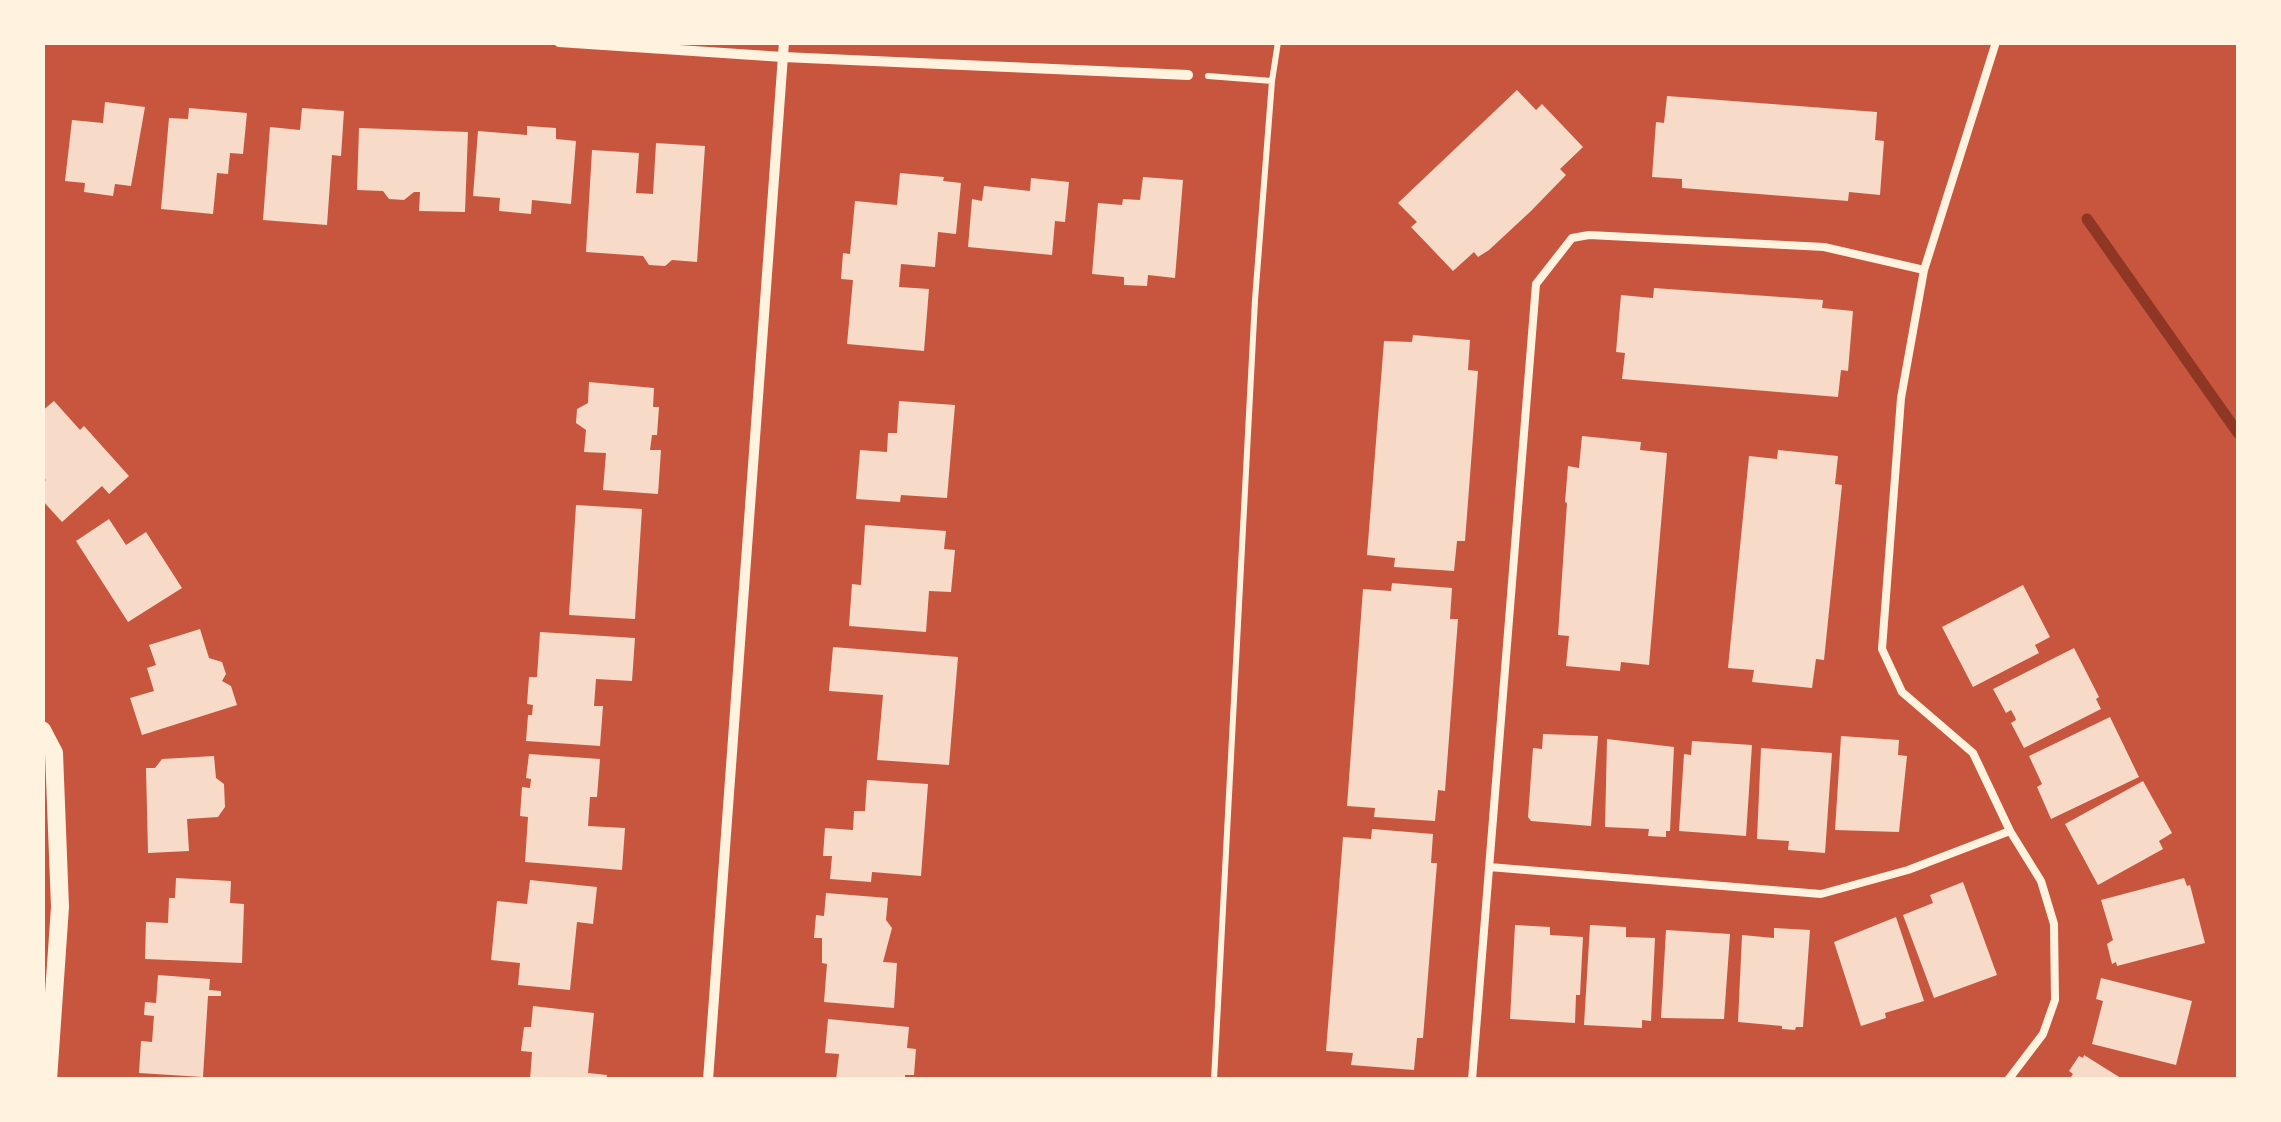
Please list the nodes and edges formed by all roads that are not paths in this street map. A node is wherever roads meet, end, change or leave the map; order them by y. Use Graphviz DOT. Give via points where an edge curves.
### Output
graph roads {
  1 [pos="560,42"];
  2 [pos="784,42"];
  3 [pos="1996,42"];
  4 [pos="783,56"];
  5 [pos="1188,75"];
  6 [pos="1924,270"];
  7 [pos="42,730"];
  8 [pos="2010,831"];
  9 [pos="1489,867"];
  10 [pos="48,1080"];
  11 [pos="708,1080"];
  12 [pos="1472,1080"];
  13 [pos="2008,1080"];
  1 -- 4 [label="street"];
  2 -- 4 [label="street"];
  3 -- 6 [label="lane"];
  4 -- 5 [label="street"];
  4 -- 11 [label="street"];
  6 -- 8 [label="lane" via="1901,398 1882,649 1902,692 1973,753"];
  6 -- 9 [label="lane" via="1824,246 1589,235 1572,238 1546,270 1536,284"];
  7 -- 10 [label="street" via="54,753 60,907"];
  8 -- 9 [label="lane" via="1821,894"];
  8 -- 13 [label="lane" via="2041,881 2054,924 2055,1000 2043,1034"];
  9 -- 12 [label="lane"];
}
